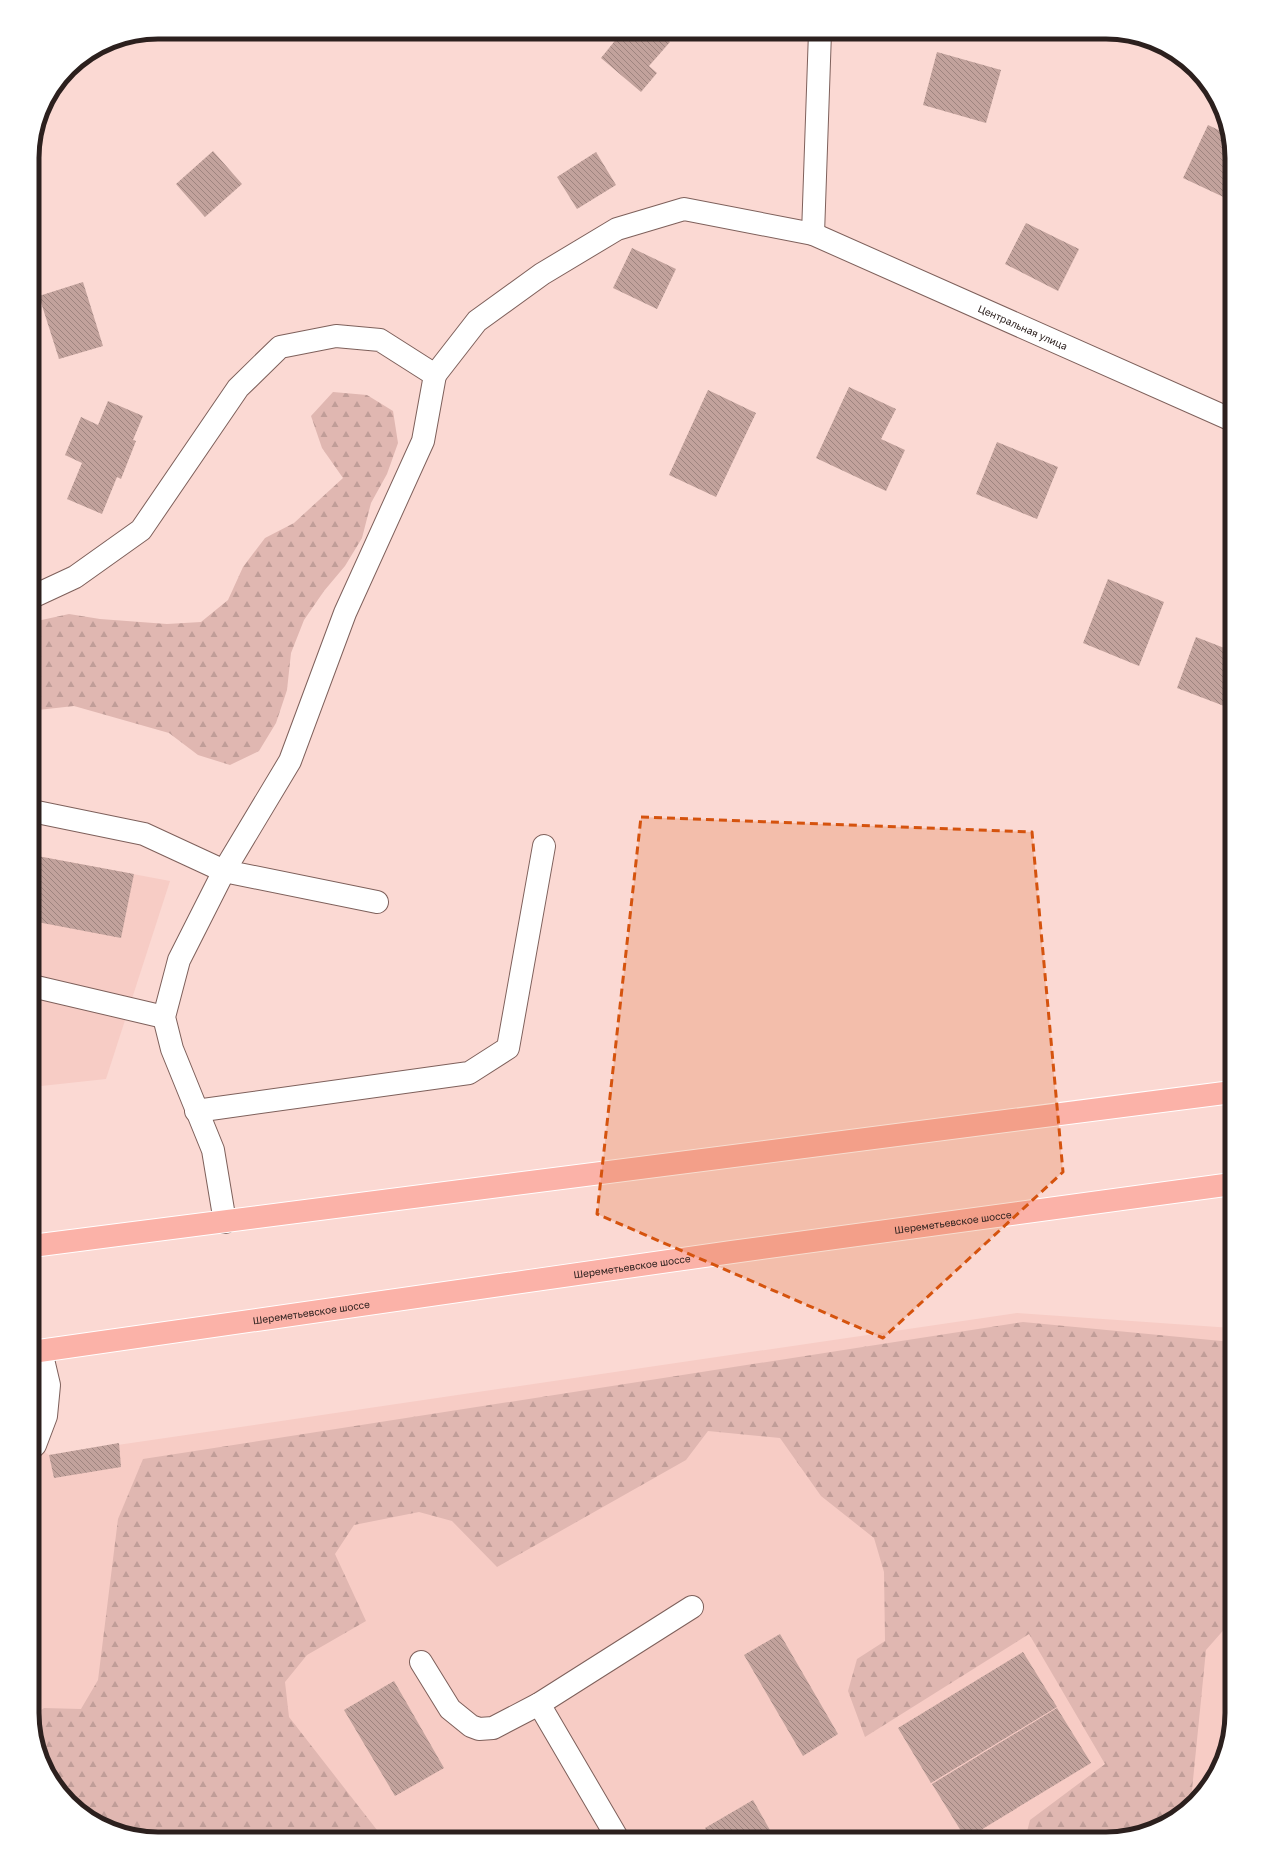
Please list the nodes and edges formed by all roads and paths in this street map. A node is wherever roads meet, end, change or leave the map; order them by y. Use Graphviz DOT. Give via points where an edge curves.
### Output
graph roads {
  1 [pos="820,39"];
  2 [pos="813,234"];
  3 [pos="435,375"];
  4 [pos="1225,417"];
  5 [pos="39,594"];
  6 [pos="39,812"];
  7 [pos="544,846"];
  8 [pos="224,871"];
  9 [pos="377,902"];
  10 [pos="39,988"];
  11 [pos="164,1017"];
  12 [pos="1225,1093"];
  13 [pos="196,1110"];
  14 [pos="1225,1185"];
  15 [pos="226,1222"];
  16 [pos="39,1245"];
  17 [pos="39,1352"];
  18 [pos="39,1358"];
  19 [pos="39,1434"];
  20 [pos="692,1607"];
  21 [pos="421,1662"];
  22 [pos="539,1704"];
  23 [pos="614,1832"];
  1 -- 2 [label="street"];
  2 -- 3 [label="street, Центральная улица" via="684,209 617,229 542,274 477,321"];
  2 -- 4 [label="street, Центральная улица"];
  3 -- 5 [label="street" via="380,340 336,336 280,347 238,388 141,530 75,578"];
  3 -- 8 [label="street" via="423,441 345,614 290,761"];
  6 -- 8 [label="street" via="144,834"];
  7 -- 13 [label="street" via="508,1048 469,1073"];
  8 -- 9 [label="street"];
  8 -- 11 [label="street" via="179,960"];
  10 -- 11 [label="street"];
  11 -- 13 [label="street" via="172,1049"];
  12 -- 15 [label="main road"];
  13 -- 15 [label="street" via="213,1150"];
  14 -- 17 [label="main road, Шереметьевское шоссе" via="724,1253"];
  15 -- 16 [label="main road"];
  18 -- 19 [label="street" via="49,1385 46,1416"];
  20 -- 22 [label="street"];
  21 -- 22 [label="street" via="450,1710 479,1729 493,1728"];
  22 -- 23 [label="street"];
}
